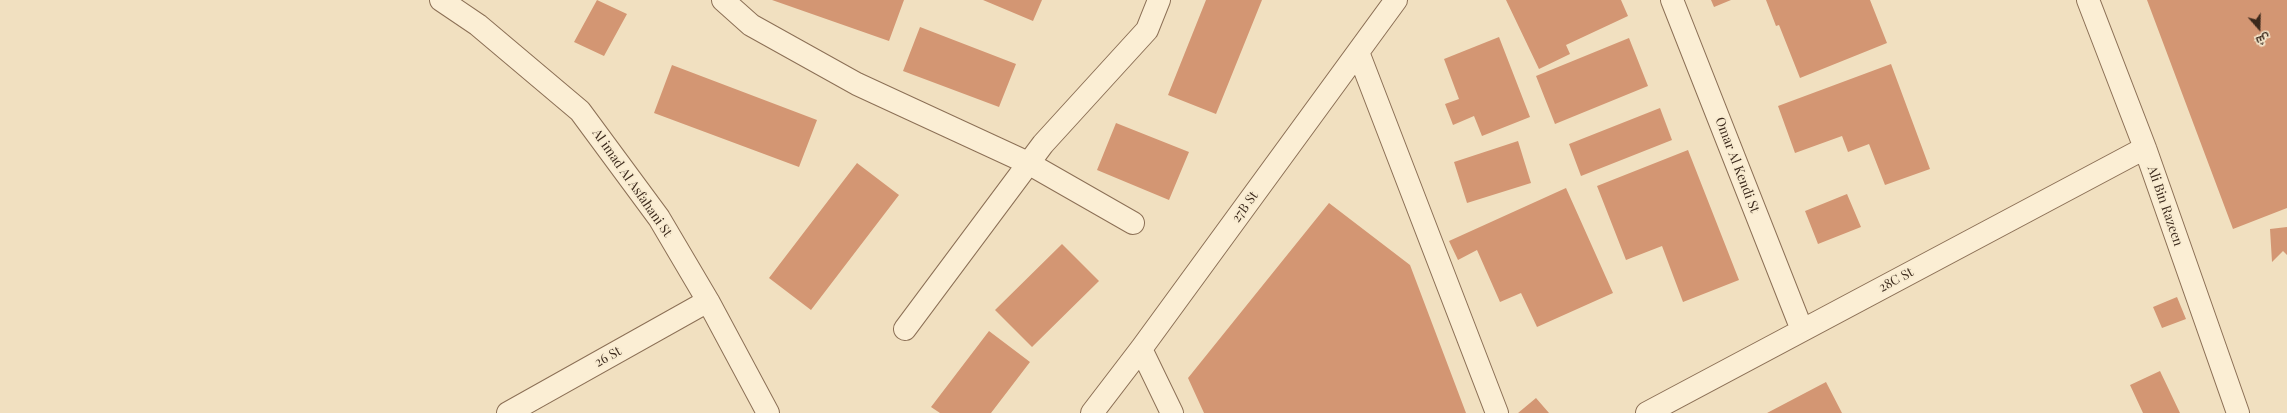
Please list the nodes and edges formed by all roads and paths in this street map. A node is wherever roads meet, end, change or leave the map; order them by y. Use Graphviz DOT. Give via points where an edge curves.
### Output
graph roads {
  1 [pos="441,0"];
  2 [pos="723,0"];
  3 [pos="1159,0"];
  4 [pos="1396,0"];
  5 [pos="1672,0"];
  6 [pos="2088,0"];
  7 [pos="1358,52"];
  8 [pos="2145,148"];
  9 [pos="1028,163"];
  10 [pos="1133,223"];
  11 [pos="708,300"];
  12 [pos="905,329"];
  13 [pos="1802,330"];
  14 [pos="1141,349"];
  15 [pos="508,413"];
  16 [pos="768,413"];
  17 [pos="1092,413"];
  18 [pos="1172,413"];
  19 [pos="1497,413"];
  20 [pos="1647,413"];
  21 [pos="2238,413"];
  1 -- 11 [label="street, Al imad Al Asfahani St" via="478,25 580,111 659,218"];
  2 -- 9 [label="street" via="751,25 857,84"];
  3 -- 9 [label="street" via="1147,30"];
  4 -- 7 [label="street, 27B St"];
  5 -- 13 [label="street, Omar Al Kendi St"];
  6 -- 8 [label="street, Ali Bin Razeen"];
  7 -- 14 [label="street, 27B St"];
  7 -- 19 [label="street"];
  8 -- 13 [label="street, 28C St"];
  8 -- 21 [label="street, Ali Bin Razeen"];
  9 -- 10 [label="street"];
  9 -- 12 [label="street"];
  11 -- 15 [label="street, 26 St"];
  11 -- 16 [label="street, Al imad Al Asfahani St"];
  13 -- 20 [label="street, 28C St"];
  14 -- 17 [label="street, 27B St"];
  14 -- 18 [label="street"];
}
